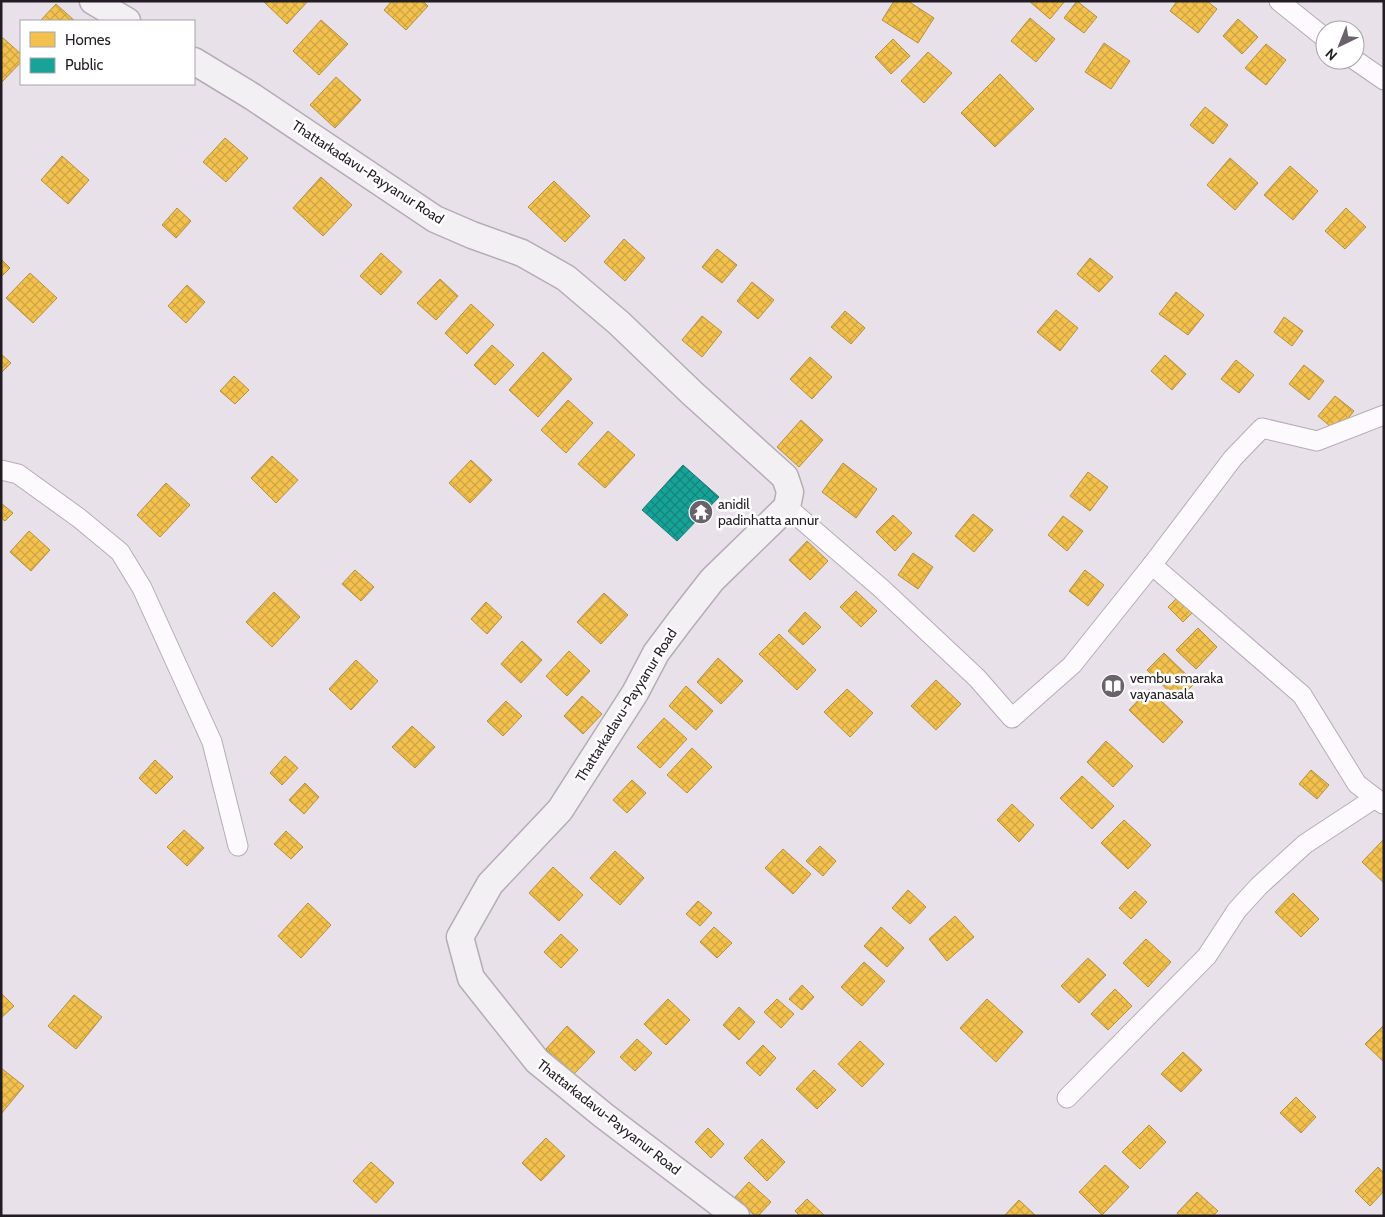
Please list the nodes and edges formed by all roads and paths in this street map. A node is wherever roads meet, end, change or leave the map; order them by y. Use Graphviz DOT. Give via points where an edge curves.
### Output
graph roads {
  1 [pos="94,1"];
  2 [pos="1279,1"];
  3 [pos="125,20"];
  4 [pos="1315,30"];
  5 [pos="195,62"];
  6 [pos="1365,67"];
  7 [pos="1384,80"];
  8 [pos="1384,415"];
  9 [pos="1,470"];
  10 [pos="787,507"];
  11 [pos="1152,565"];
  12 [pos="1379,801"];
  13 [pos="238,846"];
  14 [pos="1067,1098"];
  15 [pos="736,1216"];
  1 -- 3 [label="main road"];
  2 -- 4 [label="street"];
  5 -- 10 [label="main road, Thattarkadavu-Payyanur Road" via="435,219 522,253 566,278 785,477 790,492"];
  6 -- 7 [label="street"];
  8 -- 11 [label="street" via="1317,440 1262,428 1233,458"];
  9 -- 13 [label="street" via="18,474 120,552 142,588 212,742"];
  10 -- 11 [label="street" via="882,589 977,678 1012,718 1072,665"];
  10 -- 15 [label="main road, Thattarkadavu-Payyanur Road" via="712,580 680,621 656,654 636,693 560,810 490,884 460,937 471,978 537,1061"];
  11 -- 12 [label="street" via="1302,695 1357,784"];
  12 -- 14 [label="street" via="1305,844 1260,886 1237,910 1207,956"];
}
